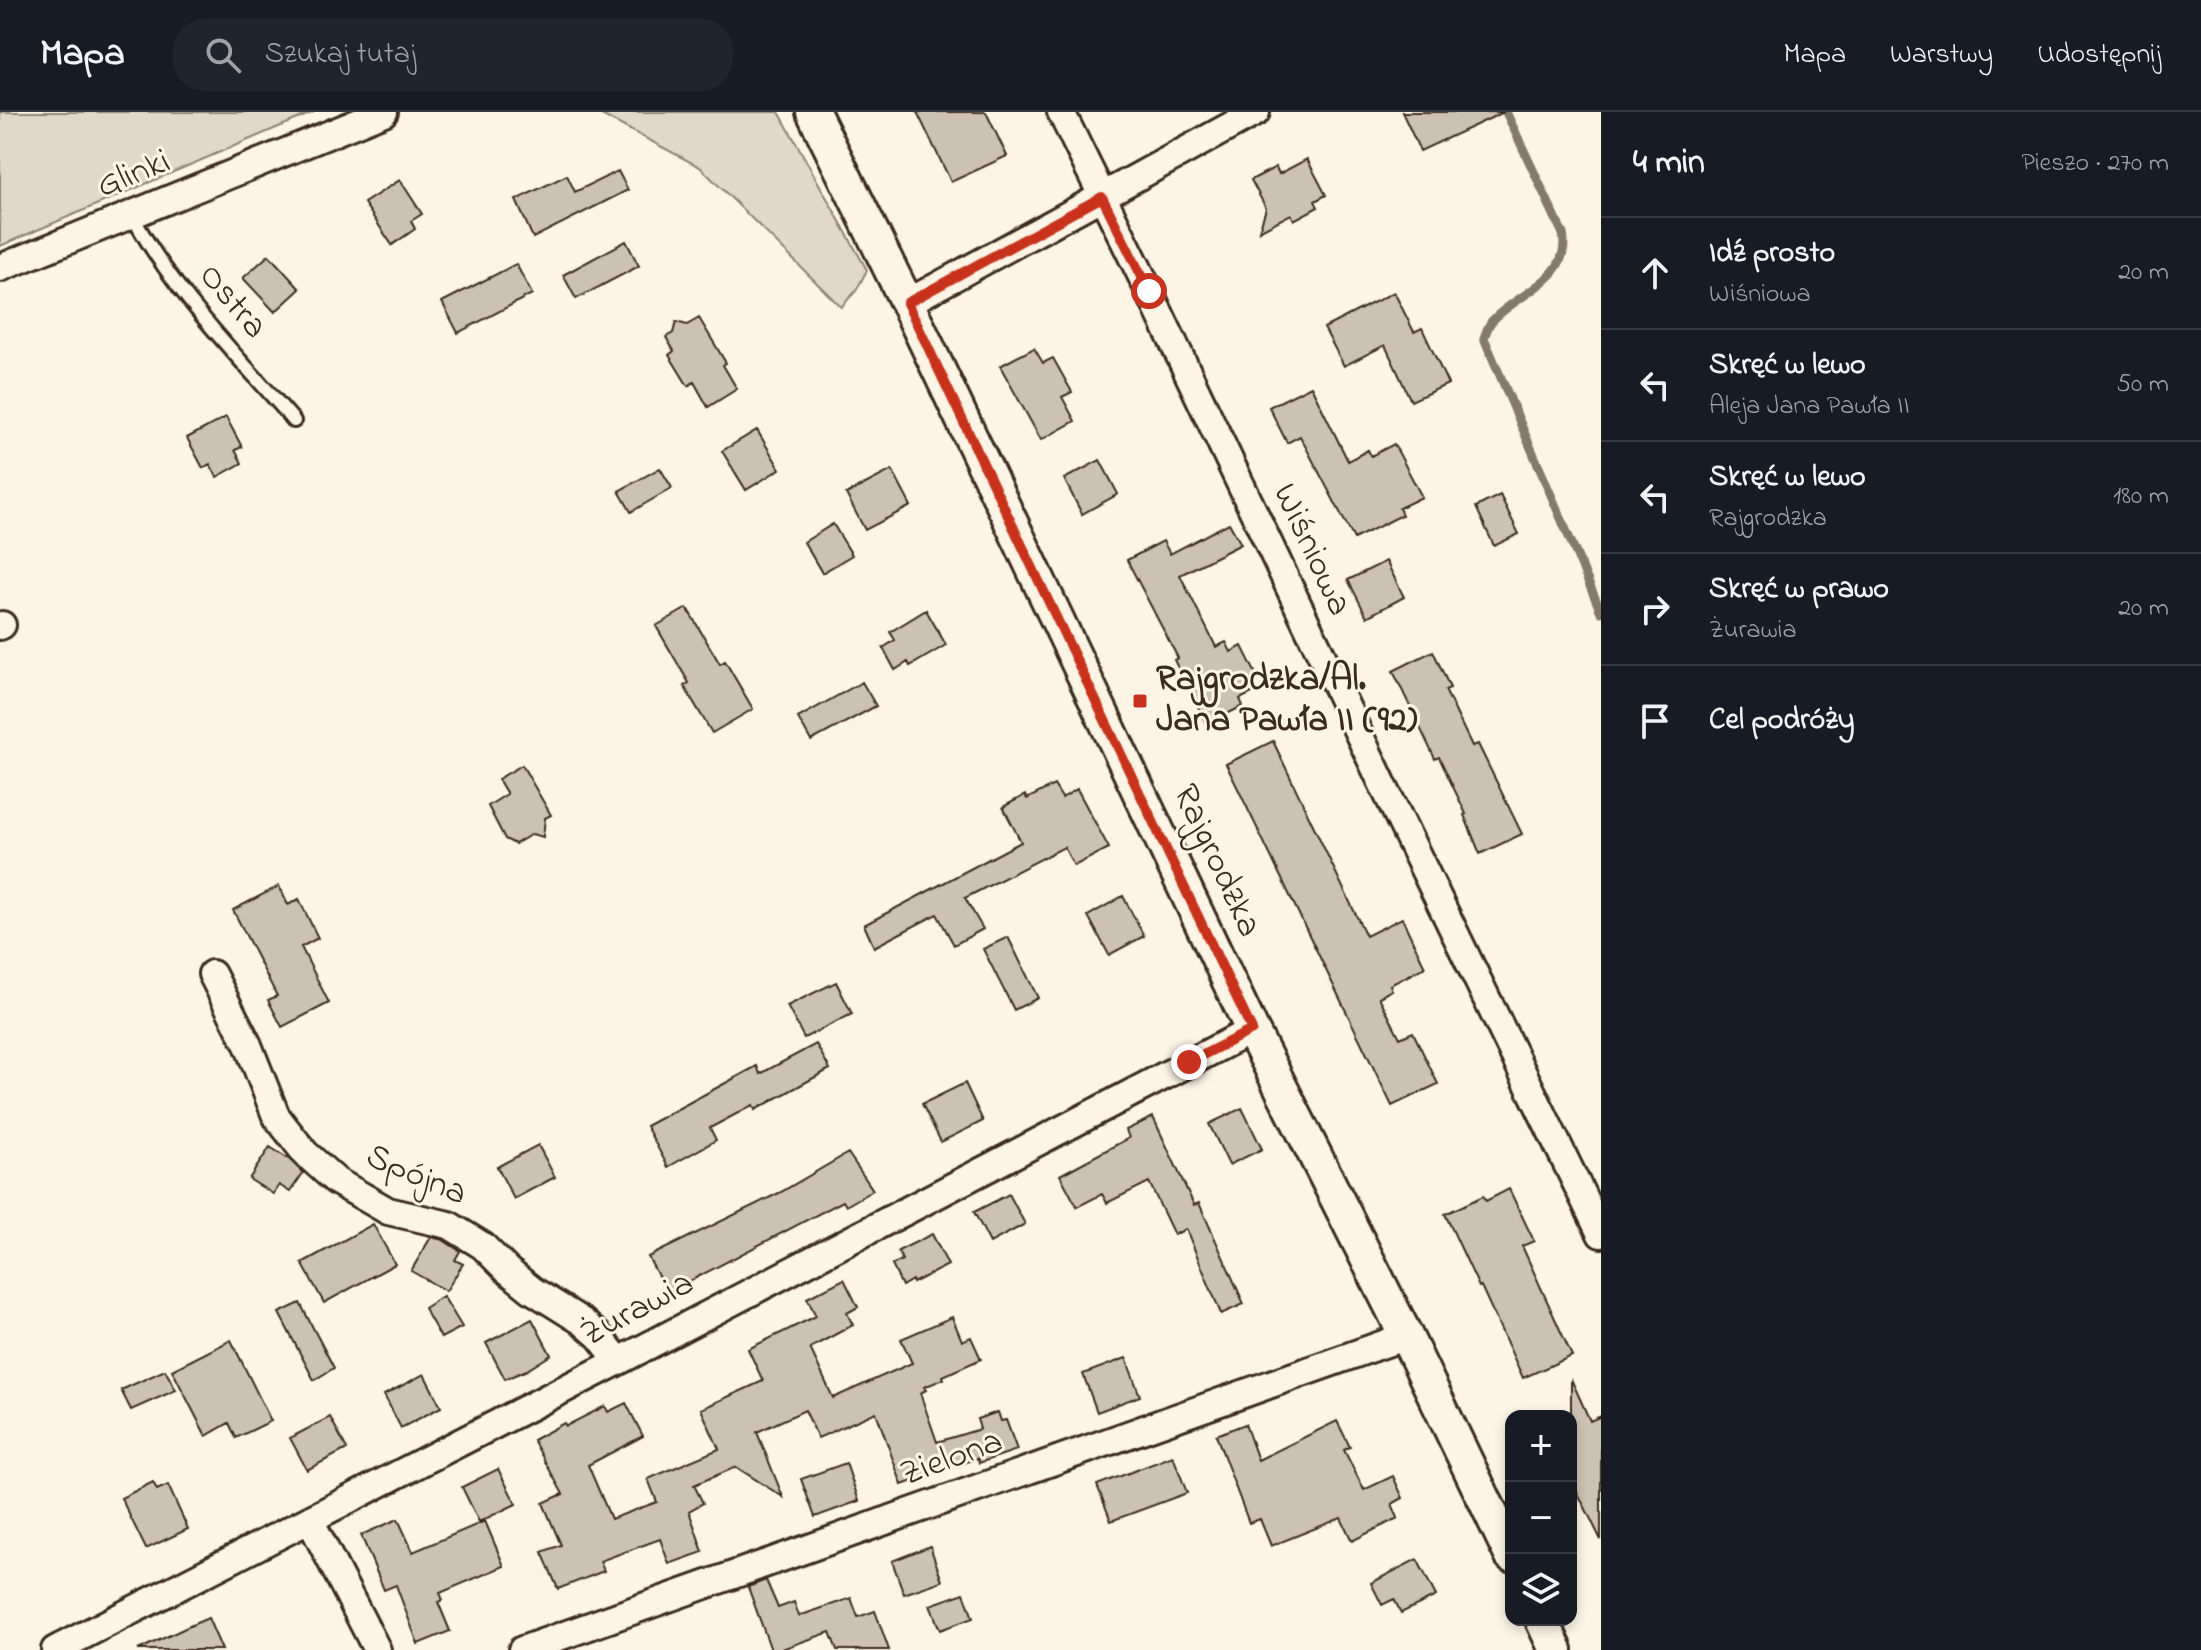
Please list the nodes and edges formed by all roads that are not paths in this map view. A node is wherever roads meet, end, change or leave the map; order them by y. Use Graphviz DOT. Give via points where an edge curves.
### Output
graph roads {
  1 [pos="384,112"];
  2 [pos="813,112"];
  3 [pos="1061,112"];
  4 [pos="1256,112"];
  5 [pos="1102,197"];
  6 [pos="132,215"];
  7 [pos="0,268"];
  8 [pos="907,303"];
  9 [pos="294,421"];
  10 [pos="212,974"];
  11 [pos="1252,1030"];
  12 [pos="1601,1234"];
  13 [pos="1406,1336"];
  14 [pos="619,1361"];
  15 [pos="310,1520"];
  16 [pos="1511,1554"];
  17 [pos="1545,1626"];
  18 [pos="55,1650"];
  19 [pos="377,1650"];
  20 [pos="522,1650"];
  21 [pos="1556,1650"];
  1 -- 6 [label="street, Glinki"];
  2 -- 8 [label="street, Rajgrodzka"];
  3 -- 5 [label="street, Wiśniowa"];
  4 -- 5 [label="street"];
  5 -- 8 [label="street"];
  5 -- 12 [label="street, Wiśniowa"];
  6 -- 7 [label="street, Glinki"];
  6 -- 9 [label="lane, Ostra" via="184,295"];
  8 -- 11 [label="street, Rajgrodzka"];
  10 -- 14 [label="street, Spójna" via="276,1116 305,1153 336,1181 388,1211 449,1225 483,1246 532,1290 583,1322"];
  11 -- 13 [label="street, Rajgrodzka"];
  11 -- 14 [label="street, Żurawia"];
  13 -- 16 [label="street, Rajgrodzka"];
  13 -- 20 [label="street, Zielona"];
  14 -- 15 [label="street, Żurawia"];
  15 -- 18 [label="street, Żurawia"];
  15 -- 19 [label="street"];
  17 -- 21 [label="street"];
}
